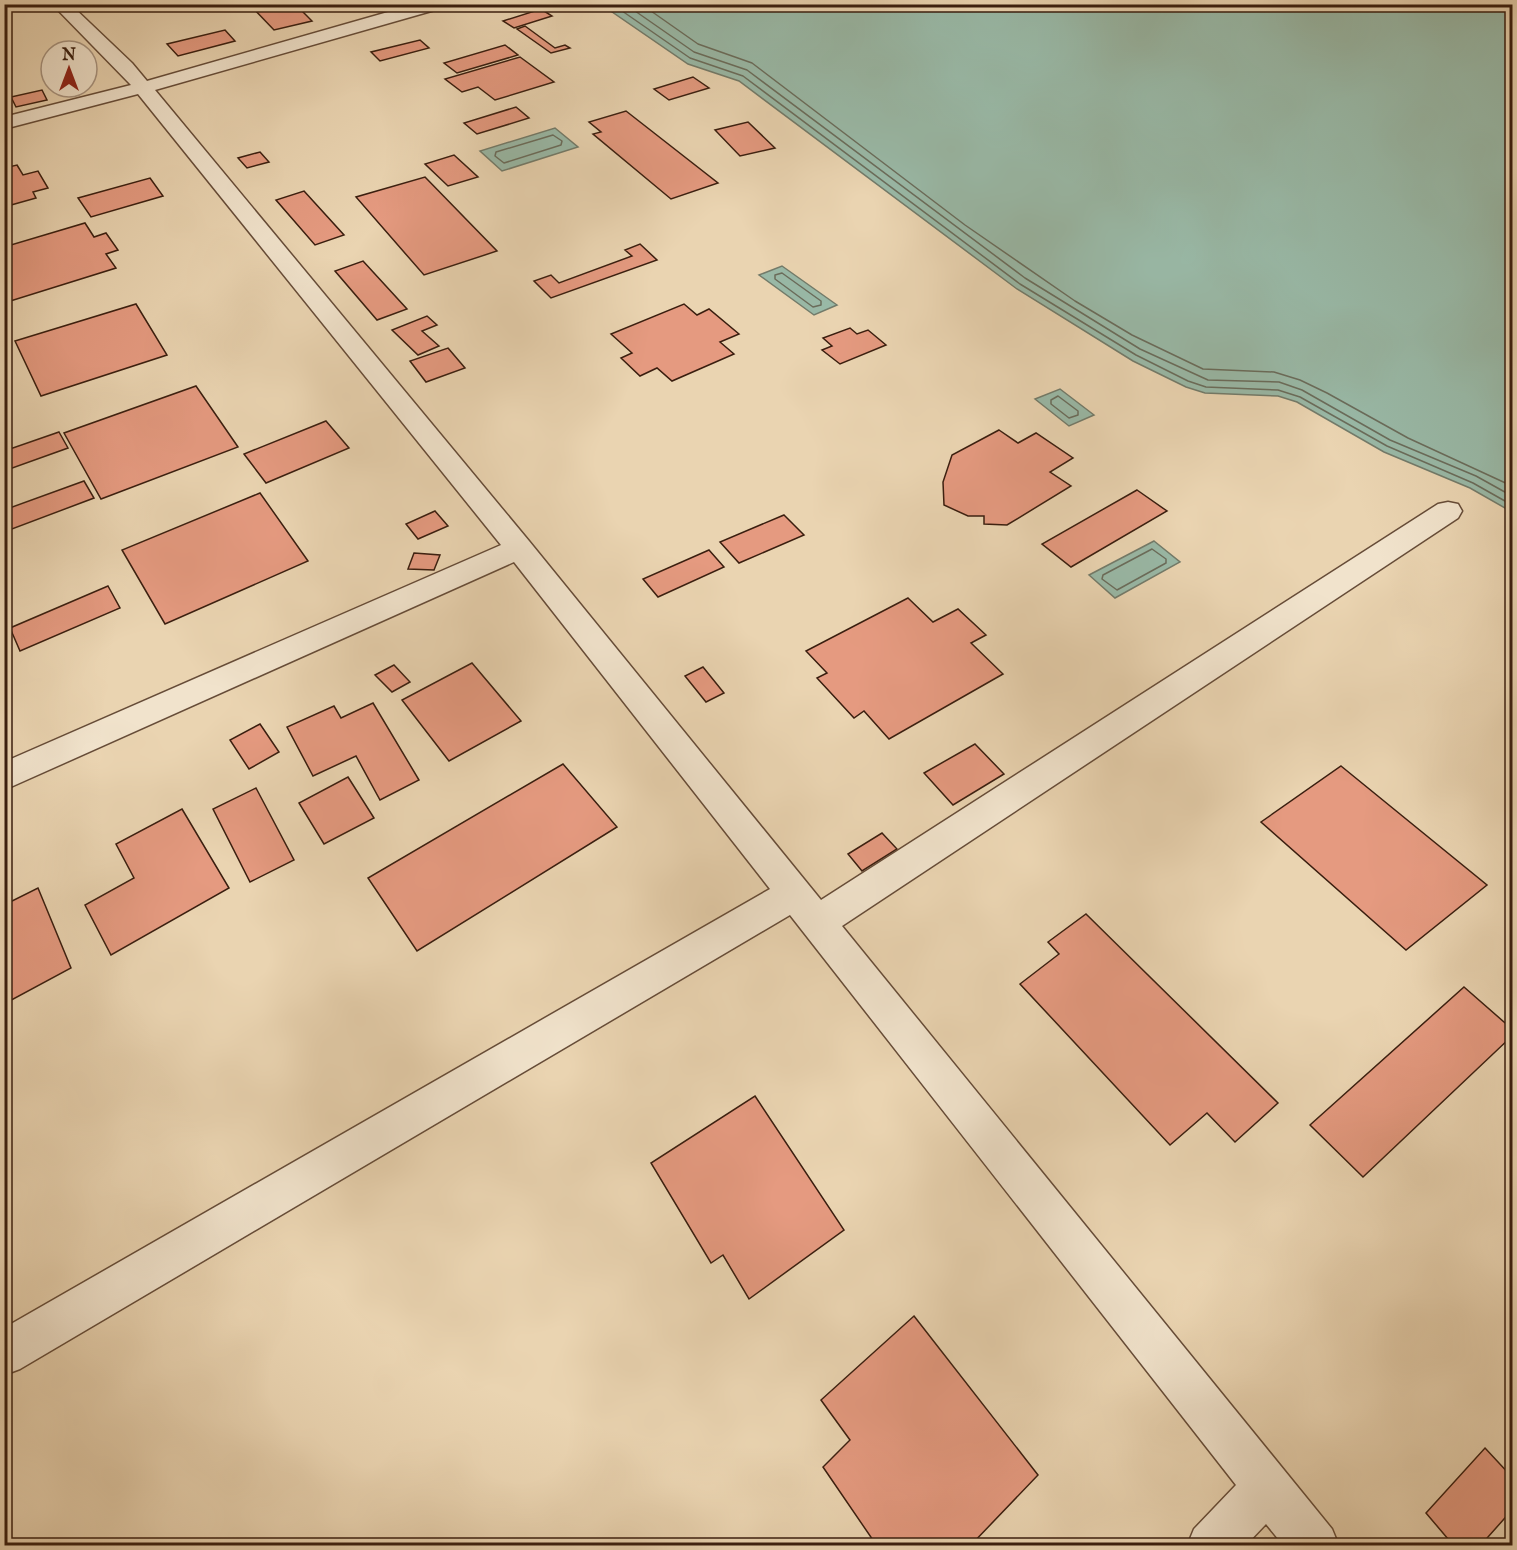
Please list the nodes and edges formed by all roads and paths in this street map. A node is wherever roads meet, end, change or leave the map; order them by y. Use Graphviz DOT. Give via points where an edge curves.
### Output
graph roads {
  1 [pos="60,4"];
  2 [pos="436,4"];
  3 [pos="141,88"];
  4 [pos="4,123"];
  5 [pos="1448,510"];
  6 [pos="519,548"];
  7 [pos="4,777"];
  8 [pos="806,908"];
  9 [pos="4,1353"];
  10 [pos="1268,1488"];
  11 [pos="1211,1545"];
  12 [pos="1315,1545"];
  1 -- 3 [label="street" via="126,67"];
  2 -- 3 [label="street"];
  3 -- 4 [label="street"];
  3 -- 6 [label="street"];
  5 -- 8 [label="street"];
  6 -- 7 [label="street"];
  6 -- 8 [label="street"];
  8 -- 9 [label="street"];
  8 -- 10 [label="street"];
  10 -- 11 [label="street"];
  10 -- 12 [label="street"];
}
